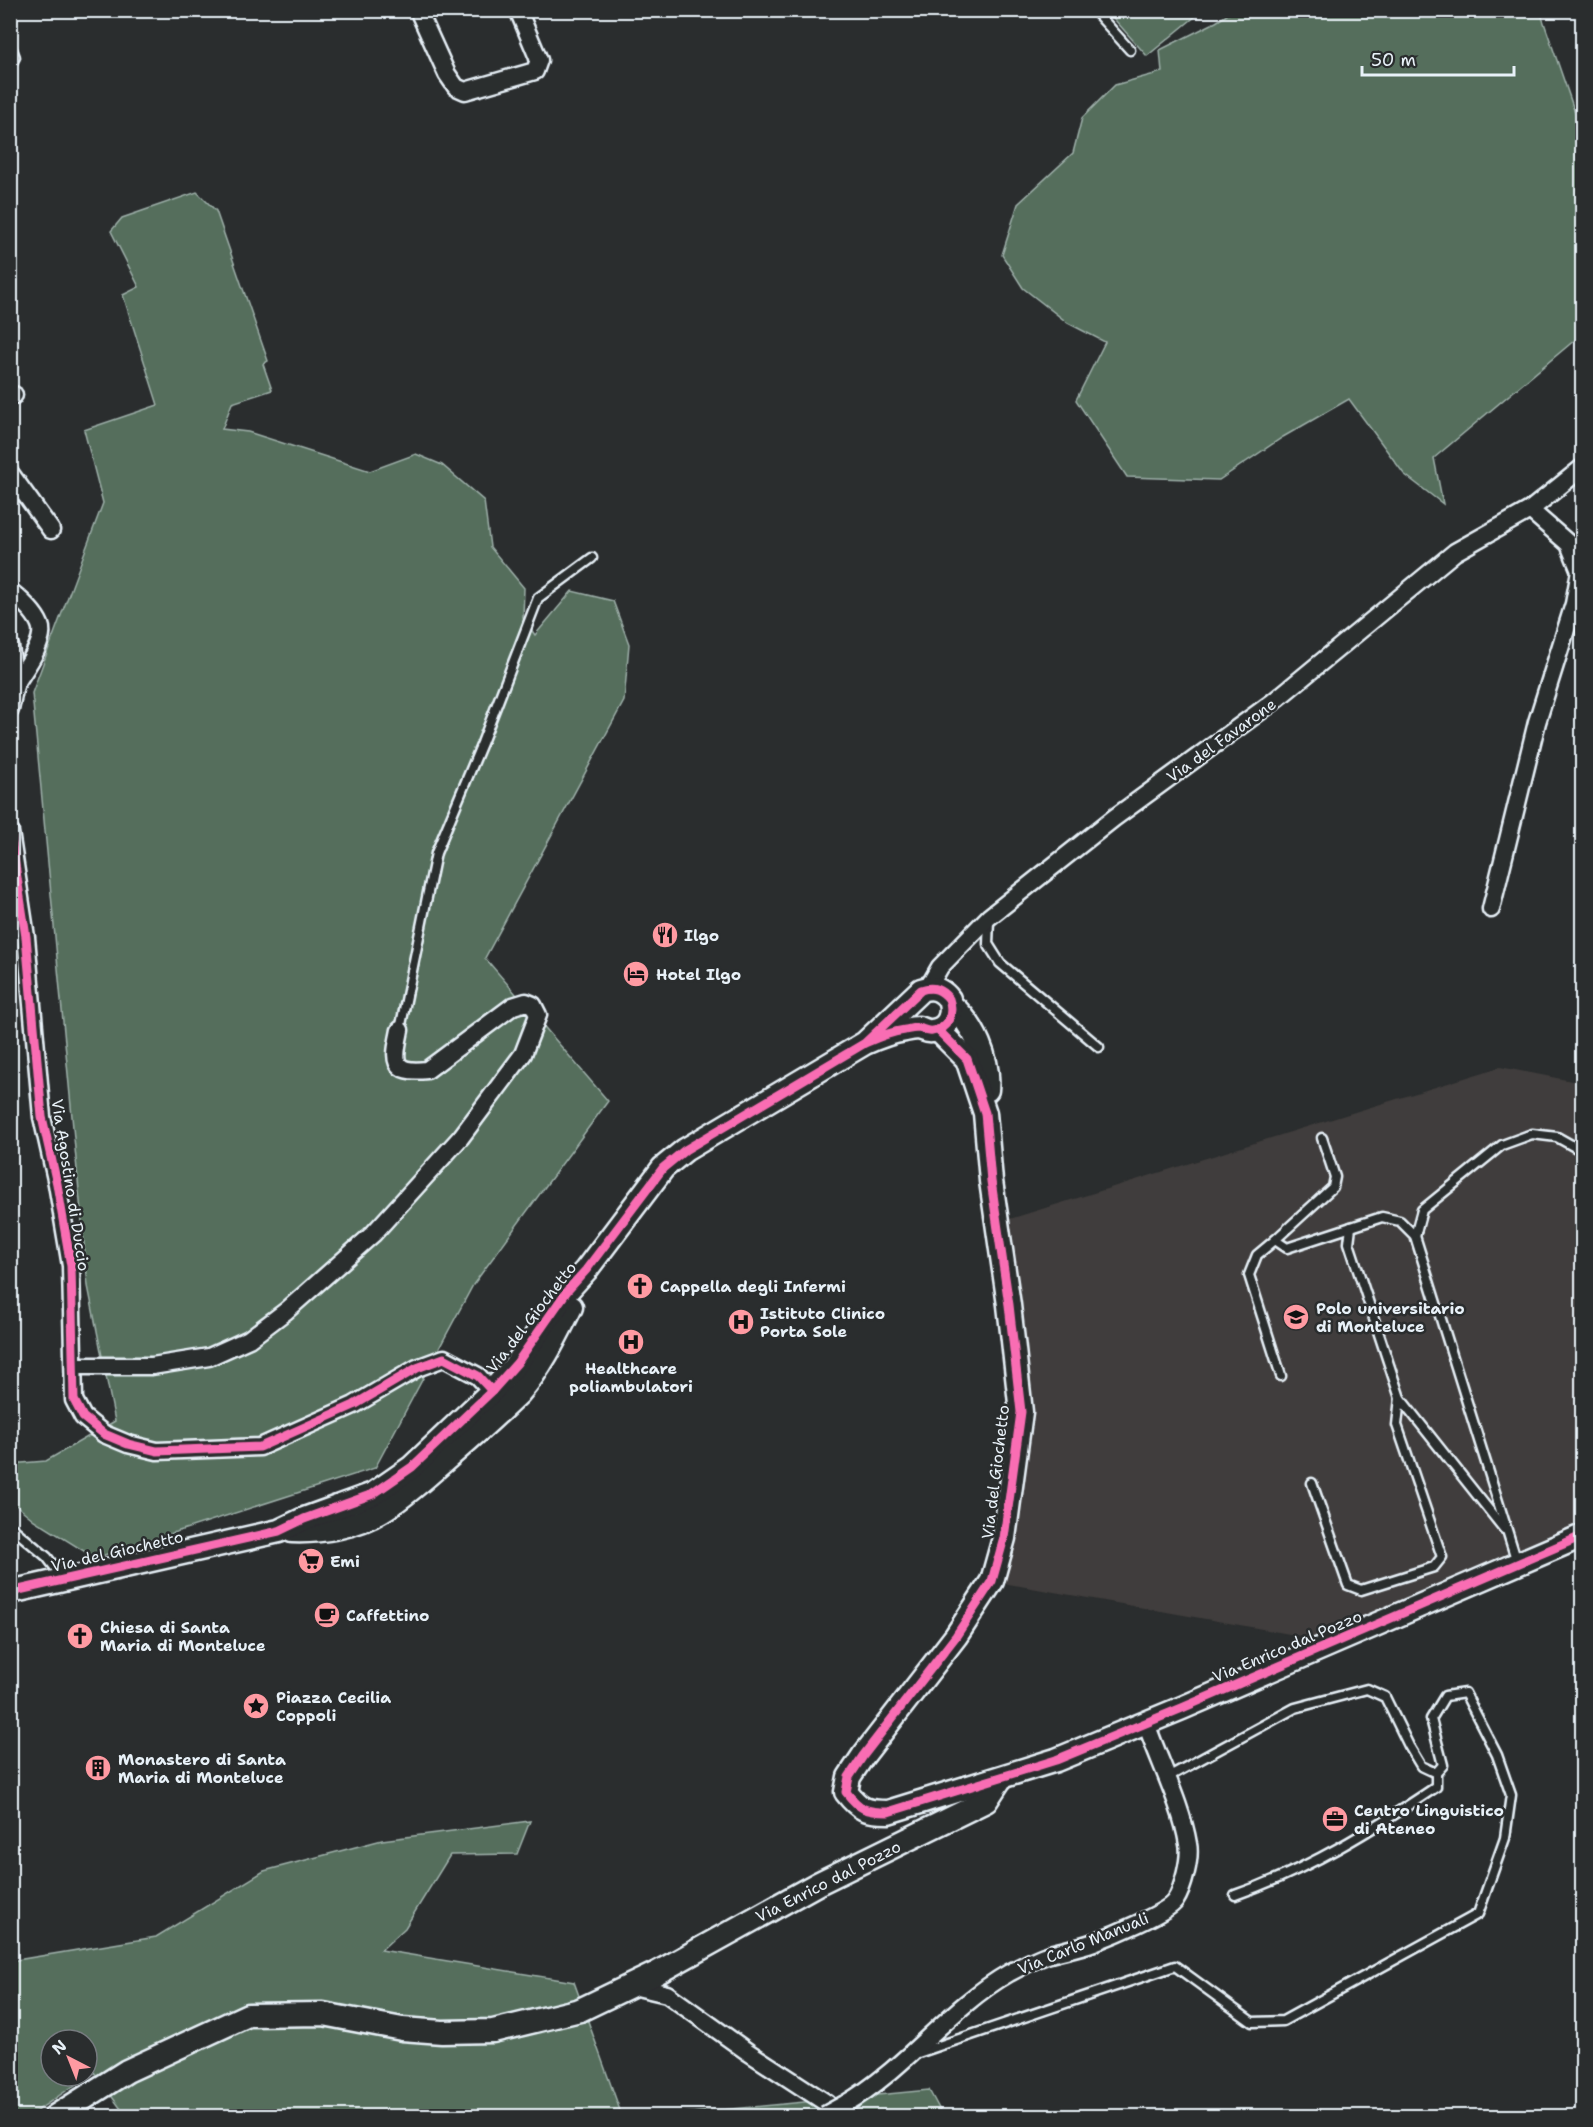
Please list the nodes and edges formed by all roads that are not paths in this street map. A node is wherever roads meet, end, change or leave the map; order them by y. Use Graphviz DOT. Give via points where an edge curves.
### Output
graph roads {
  1 [pos="418,10"];
  2 [pos="518,10"];
  3 [pos="1094,10"];
  4 [pos="10,44"];
  5 [pos="1130,50"];
  6 [pos="10,66"];
  7 [pos="1582,468"];
  8 [pos="10,472"];
  9 [pos="1530,510"];
  10 [pos="51,530"];
  11 [pos="592,558"];
  12 [pos="10,591"];
  13 [pos="10,646"];
  14 [pos="15,685"];
  15 [pos="10,710"];
  16 [pos="10,832"];
  17 [pos="1491,909"];
  18 [pos="989,916"];
  19 [pos="928,988"];
  20 [pos="910,1002"];
  21 [pos="951,1005"];
  22 [pos="928,1029"];
  23 [pos="400,1030"];
  24 [pos="865,1043"];
  25 [pos="1099,1047"];
  26 [pos="985,1113"];
  27 [pos="1323,1138"];
  28 [pos="1582,1151"];
  29 [pos="1351,1227"];
  30 [pos="1415,1236"];
  31 [pos="1275,1240"];
  32 [pos="586,1270"];
  33 [pos="74,1366"];
  34 [pos="1281,1376"];
  35 [pos="492,1391"];
  36 [pos="1400,1398"];
  37 [pos="1312,1484"];
  38 [pos="10,1526"];
  39 [pos="279,1531"];
  40 [pos="1508,1534"];
  41 [pos="1582,1536"];
  42 [pos="1517,1563"];
  43 [pos="64,1579"];
  44 [pos="10,1592"];
  45 [pos="1146,1724"];
  46 [pos="1436,1773"];
  47 [pos="1001,1778"];
  48 [pos="1166,1779"];
  49 [pos="1235,1895"];
  50 [pos="633,1986"];
  51 [pos="908,2057"];
  52 [pos="834,2112"];
  53 [pos="56,2116"];
  1 -- 2 [label="street" via="447,75 465,91 535,71 539,60"];
  3 -- 5 [label="lane"];
  4 -- 6 [label="lane" via="15,57"];
  7 -- 9 [label="street, Via del Favarone"];
  8 -- 10 [label="street"];
  9 -- 17 [label="street" via="1569,544 1580,571 1574,604 1537,722"];
  9 -- 18 [label="street, Via del Favarone" via="1455,552 1273,702 1114,818"];
  11 -- 23 [label="lane" via="538,598 435,853"];
  12 -- 14 [label="street" via="27,605 41,628 38,646"];
  13 -- 14 [label="street"];
  14 -- 15 [label="street"];
  16 -- 33 [label="street, Via Agostino di Duccio" via="26,937 42,1117 71,1266"];
  18 -- 19 [label="street, Via del Favarone" via="940,967"];
  18 -- 25 [label="lane" via="988,944 1000,963"];
  19 -- 20 [label="street, Via del Giochetto"];
  19 -- 21 [label="street, Via del Giochetto" via="941,991"];
  20 -- 22 [label="street, Via del Giochetto" via="909,1014"];
  20 -- 24 [label="street, Via del Giochetto"];
  21 -- 22 [label="street" via="946,1024"];
  21 -- 26 [label="street, Via del Giochetto" via="968,1022 983,1053 988,1082"];
  22 -- 24 [label="street, Via del Giochetto" via="886,1033"];
  22 -- 26 [label="street, Via del Giochetto" via="967,1059"];
  23 -- 33 [label="street" via="395,1056 400,1067 411,1072 427,1070 513,1006 526,1002 533,1005 538,1016 522,1054 461,1137 373,1234 249,1339 209,1357 152,1366"];
  24 -- 32 [label="street, Via del Giochetto" via="685,1150 663,1168"];
  26 -- 47 [label="street, Via del Giochetto" via="1021,1412 1004,1538 992,1581 956,1636 863,1756 849,1777 846,1792 856,1806 870,1812 888,1812"];
  27 -- 31 [label="lane" via="1335,1177 1333,1187"];
  28 -- 30 [label="lane" via="1557,1137 1532,1134 1502,1145 1422,1210"];
  29 -- 30 [label="lane" via="1382,1217 1400,1221"];
  29 -- 31 [label="lane" via="1287,1248"];
  29 -- 36 [label="lane" via="1349,1243"];
  30 -- 40 [label="lane"];
  31 -- 34 [label="lane" via="1257,1255 1249,1275"];
  32 -- 35 [label="street, Via del Giochetto"];
  32 -- 39 [label="street, Via del Giochetto" via="555,1339 530,1381 414,1486 380,1512 344,1526"];
  33 -- 35 [label="street, Via Agostino di Duccio" via="74,1400 83,1417 104,1434 157,1451 260,1447 354,1405 417,1368 444,1358 478,1376"];
  35 -- 39 [label="street, Via del Giochetto" via="391,1483 373,1494"];
  36 -- 37 [label="lane" via="1397,1425 1442,1557 1434,1567 1361,1590 1348,1585"];
  36 -- 40 [label="lane"];
  38 -- 43 [label="lane" via="47,1557"];
  39 -- 43 [label="street, Via del Giochetto"];
  40 -- 42 [label="lane"];
  41 -- 42 [label="street, Via Enrico dal Pozzo"];
  42 -- 45 [label="street, Via Enrico dal Pozzo"];
  43 -- 44 [label="street, Via del Giochetto"];
  45 -- 47 [label="street, Via Enrico dal Pozzo"];
  45 -- 48 [label="street, Via Carlo Manuali"];
  46 -- 48 [label="lane" via="1421,1766 1385,1697 1366,1689 1296,1708"];
  46 -- 49 [label="lane" via="1436,1787 1343,1847 1270,1883"];
  46 -- 51 [label="lane" via="1443,1765 1431,1719 1445,1696 1465,1693 1497,1755 1511,1795 1505,1838 1478,1914 1293,2015 1283,2020 1252,2022 1175,1966"];
  47 -- 50 [label="street, Via Enrico dal Pozzo" via="986,1800 819,1883"];
  48 -- 51 [label="street, Via Carlo Manuali" via="1189,1846 1186,1873 1175,1902 1125,1929 1047,1955 1008,1974 940,2025"];
  50 -- 52 [label="street" via="667,1994"];
  50 -- 53 [label="street, Via Enrico dal Pozzo" via="580,2010 493,2031 402,2029 323,2014 248,2016 127,2071"];
  51 -- 52 [label="street, Via Carlo Manuali"];
}
